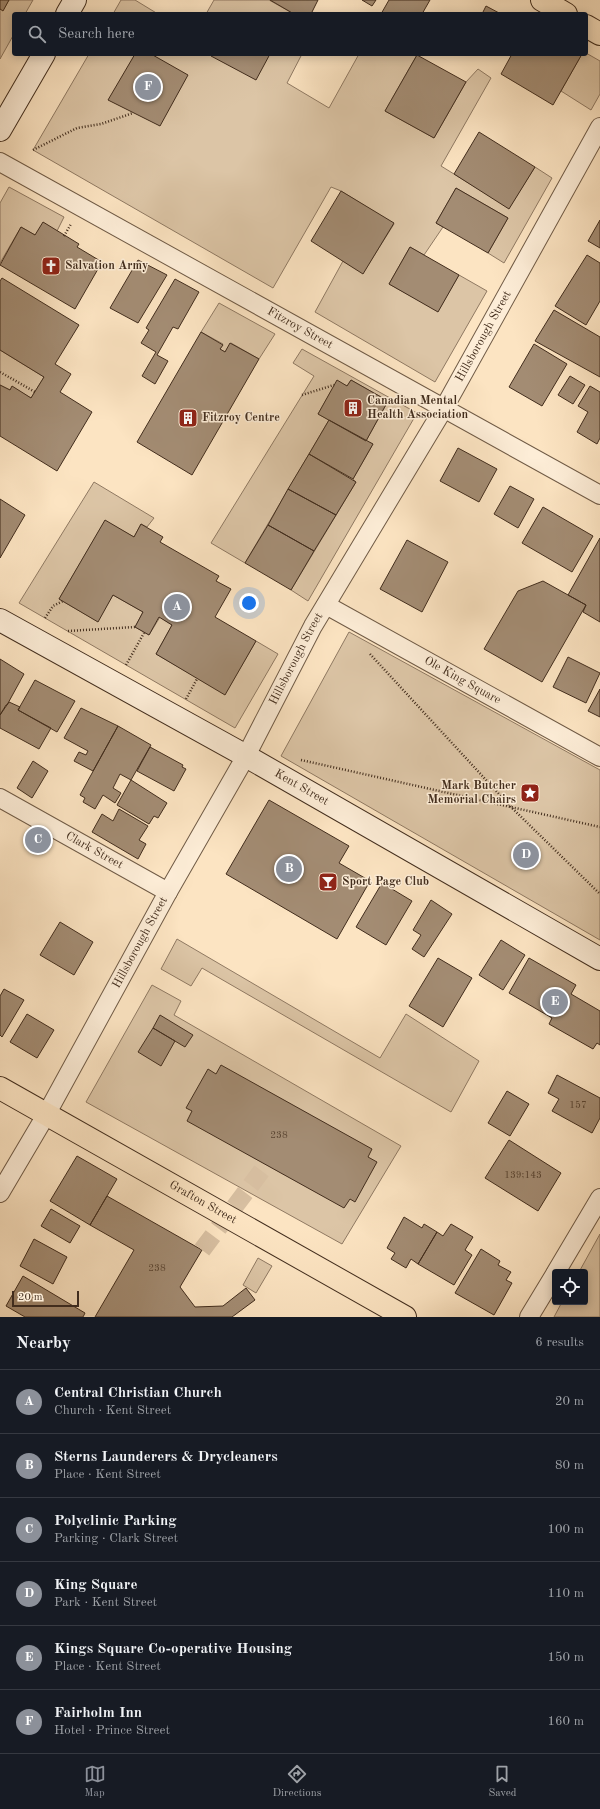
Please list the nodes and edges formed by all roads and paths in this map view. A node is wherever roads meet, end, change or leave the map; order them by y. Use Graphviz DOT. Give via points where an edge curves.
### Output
graph roads {
  1 [pos="75,0"];
  2 [pos="542,0"];
  3 [pos="68,12"];
  4 [pos="563,12"];
  5 [pos="588,27"];
  6 [pos="600,34"];
  7 [pos="43,56"];
  8 [pos="133,112"];
  9 [pos="600,127"];
  10 [pos="0,130"];
  11 [pos="33,150"];
  12 [pos="0,162"];
  13 [pos="72,222"];
  14 [pos="64,236"];
  15 [pos="0,372"];
  16 [pos="334,385"];
  17 [pos="35,392"];
  18 [pos="302,395"];
  19 [pos="444,408"];
  20 [pos="600,495"];
  21 [pos="63,601"];
  22 [pos="326,605"];
  23 [pos="45,618"];
  24 [pos="0,620"];
  25 [pos="135,627"];
  26 [pos="68,631"];
  27 [pos="144,632"];
  28 [pos="366,649"];
  29 [pos="126,665"];
  30 [pos="197,678"];
  31 [pos="185,699"];
  32 [pos="246,756"];
  33 [pos="600,757"];
  34 [pos="296,759"];
  35 [pos="0,798"];
  36 [pos="510,806"];
  37 [pos="600,827"];
  38 [pos="168,892"];
  39 [pos="600,894"];
  40 [pos="600,959"];
  41 [pos="0,1088"];
  42 [pos="46,1114"];
  43 [pos="0,1193"];
  44 [pos="600,1198"];
  45 [pos="558,1269"];
  46 [pos="552,1280"];
  47 [pos="405,1317"];
  48 [pos="529,1317"];
  1 -- 3 [label="street"];
  2 -- 4 [label="main road"];
  5 -- 6 [label="main road"];
  7 -- 10 [label="street"];
  8 -- 11 [label="path" via="101,124 77,128"];
  9 -- 19 [label="street, Hillsborough Street"];
  12 -- 19 [label="street, Fitzroy Street"];
  13 -- 14 [label="path"];
  15 -- 17 [label="path"];
  16 -- 18 [label="path"];
  19 -- 20 [label="street, Fitzroy Street"];
  19 -- 22 [label="street, Hillsborough Street"];
  21 -- 23 [label="path" via="53,606"];
  22 -- 32 [label="street, Hillsborough Street"];
  22 -- 33 [label="street, Ole King Square"];
  24 -- 32 [label="street, Kent Street"];
  25 -- 26 [label="path"];
  27 -- 29 [label="path"];
  28 -- 36 [label="path"];
  30 -- 31 [label="path"];
  32 -- 38 [label="street, Hillsborough Street"];
  32 -- 40 [label="street, Kent Street"];
  34 -- 36 [label="path"];
  35 -- 38 [label="street, Clark Street"];
  36 -- 37 [label="path"];
  36 -- 39 [label="path"];
  38 -- 42 [label="street, Hillsborough Street"];
  41 -- 42 [label="main road, Grafton Street"];
  42 -- 43 [label="street, Hillsborough Street"];
  42 -- 47 [label="main road, Grafton Street"];
  44 -- 45 [label="street"];
  46 -- 48 [label="street"];
}
